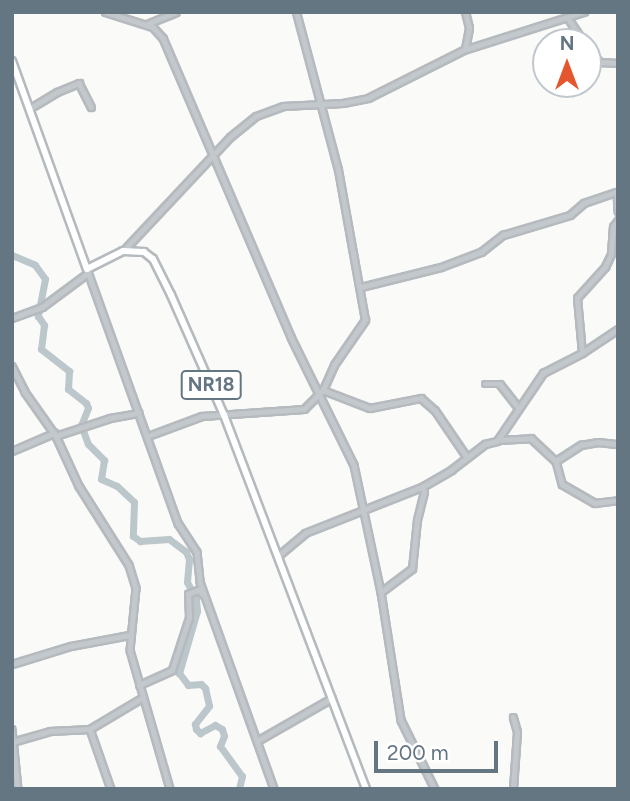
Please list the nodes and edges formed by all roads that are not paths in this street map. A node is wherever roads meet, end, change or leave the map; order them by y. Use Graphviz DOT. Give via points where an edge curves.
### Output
graph roads {
  1 [pos="105,12"];
  2 [pos="176,12"];
  3 [pos="296,12"];
  4 [pos="465,12"];
  5 [pos="584,12"];
  6 [pos="568,19"];
  7 [pos="147,24"];
  8 [pos="574,28"];
  9 [pos="464,50"];
  10 [pos="12,61"];
  11 [pos="320,104"];
  12 [pos="91,107"];
  13 [pos="29,109"];
  14 [pos="213,158"];
  15 [pos="617,192"];
  16 [pos="618,211"];
  17 [pos="618,220"];
  18 [pos="122,251"];
  19 [pos="88,271"];
  20 [pos="361,287"];
  21 [pos="12,318"];
  22 [pos="618,329"];
  23 [pos="582,354"];
  24 [pos="12,366"];
  25 [pos="485,384"];
  26 [pos="321,392"];
  27 [pos="518,407"];
  28 [pos="139,413"];
  29 [pos="224,415"];
  30 [pos="55,434"];
  31 [pos="148,436"];
  32 [pos="497,440"];
  33 [pos="618,444"];
  34 [pos="12,451"];
  35 [pos="467,457"];
  36 [pos="556,461"];
  37 [pos="422,487"];
  38 [pos="618,500"];
  39 [pos="366,509"];
  40 [pos="278,556"];
  41 [pos="381,592"];
  42 [pos="205,595"];
  43 [pos="130,635"];
  44 [pos="12,664"];
  45 [pos="139,685"];
  46 [pos="142,698"];
  47 [pos="332,698"];
  48 [pos="513,718"];
  49 [pos="12,729"];
  50 [pos="90,729"];
  51 [pos="13,741"];
  52 [pos="257,741"];
  53 [pos="18,789"];
  54 [pos="111,789"];
  55 [pos="170,789"];
  56 [pos="274,789"];
  57 [pos="366,789"];
  58 [pos="435,789"];
  59 [pos="513,789"];
  1 -- 7 [label="street"];
  2 -- 7 [label="street"];
  3 -- 11 [label="street"];
  4 -- 9 [label="street" via="469,28"];
  5 -- 6 [label="street"];
  6 -- 8 [label="street"];
  6 -- 9 [label="street"];
  7 -- 14 [label="street" via="163,38"];
  9 -- 11 [label="street" via="368,98"];
  10 -- 13 [label="main road"];
  11 -- 14 [label="street" via="283,106 256,116"];
  11 -- 20 [label="street"];
  12 -- 13 [label="street" via="79,83"];
  13 -- 19 [label="main road"];
  14 -- 18 [label="street"];
  14 -- 26 [label="street" via="291,337"];
  15 -- 16 [label="street"];
  15 -- 20 [label="street" via="584,203 570,215 503,236 481,252 441,267"];
  17 -- 23 [label="street" via="605,267 577,298"];
  18 -- 19 [label="main road"];
  18 -- 29 [label="main road, NR18" via="139,251 153,260"];
  19 -- 21 [label="street" via="42,307"];
  19 -- 28 [label="street"];
  20 -- 26 [label="street" via="365,320"];
  22 -- 23 [label="street"];
  23 -- 27 [label="street" via="543,373"];
  24 -- 30 [label="street"];
  25 -- 27 [label="street" via="500,384"];
  26 -- 29 [label="street" via="304,410"];
  26 -- 35 [label="street" via="370,408 421,398 435,410"];
  26 -- 39 [label="street" via="354,465"];
  27 -- 32 [label="street"];
  28 -- 30 [label="street"];
  28 -- 31 [label="street"];
  29 -- 31 [label="street" via="202,416"];
  29 -- 40 [label="main road, NR18"];
  30 -- 34 [label="street"];
  30 -- 43 [label="street" via="79,486 119,546 133,577 136,603"];
  31 -- 42 [label="street" via="178,523 197,552"];
  32 -- 35 [label="street"];
  32 -- 36 [label="street" via="531,438"];
  33 -- 36 [label="street" via="581,445"];
  35 -- 37 [label="street"];
  36 -- 38 [label="street" via="562,484 595,503"];
  37 -- 39 [label="street"];
  37 -- 41 [label="street" via="412,569"];
  39 -- 40 [label="street" via="304,533"];
  39 -- 41 [label="street"];
  40 -- 47 [label="main road, NR18"];
  41 -- 58 [label="street" via="401,720"];
  42 -- 45 [label="street" via="198,590 188,594 190,618 172,670"];
  42 -- 52 [label="street"];
  43 -- 44 [label="street"];
  43 -- 45 [label="street"];
  45 -- 46 [label="street"];
  46 -- 50 [label="street"];
  46 -- 55 [label="street"];
  47 -- 52 [label="street"];
  47 -- 57 [label="main road, NR18"];
  48 -- 59 [label="street" via="517,732"];
  49 -- 51 [label="street"];
  50 -- 51 [label="street" via="50,731"];
  50 -- 54 [label="street"];
  51 -- 53 [label="street"];
  52 -- 56 [label="street"];
}
